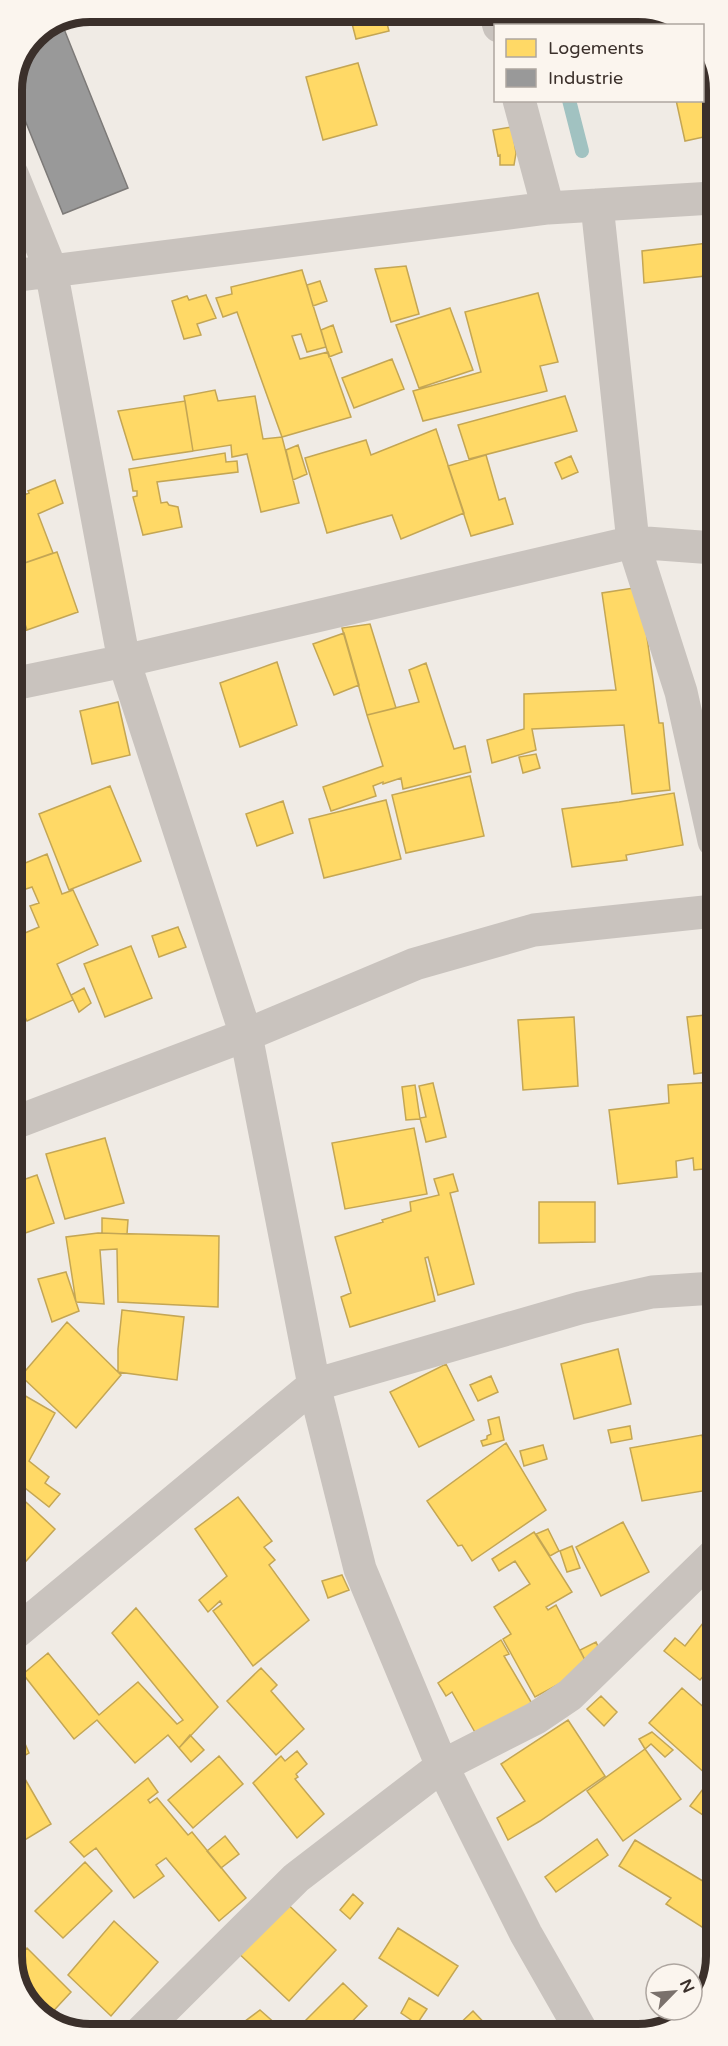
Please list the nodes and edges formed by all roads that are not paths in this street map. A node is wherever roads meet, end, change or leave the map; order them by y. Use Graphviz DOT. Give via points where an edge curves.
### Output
graph roads {
  1 [pos="520,102"];
  2 [pos="705,199"];
  3 [pos="23,201"];
  4 [pos="597,206"];
  5 [pos="548,208"];
  6 [pos="51,270"];
  7 [pos="23,274"];
  8 [pos="633,542"];
  9 [pos="705,547"];
  10 [pos="124,661"];
  11 [pos="23,682"];
  12 [pos="705,800"];
  13 [pos="705,912"];
  14 [pos="246,1035"];
  15 [pos="22,1121"];
  16 [pos="705,1289"];
  17 [pos="315,1386"];
  18 [pos="705,1564"];
  19 [pos="22,1627"];
  20 [pos="442,1766"];
  21 [pos="150,2023"];
  22 [pos="577,2024"];
  1 -- 5 [label="street"];
  2 -- 4 [label="street"];
  3 -- 6 [label="street"];
  4 -- 5 [label="street"];
  4 -- 8 [label="street"];
  5 -- 6 [label="street"];
  6 -- 7 [label="street"];
  6 -- 10 [label="street"];
  8 -- 9 [label="street"];
  8 -- 10 [label="street"];
  8 -- 12 [label="street" via="681,692"];
  10 -- 11 [label="street"];
  10 -- 14 [label="street"];
  13 -- 14 [label="street" via="534,930 415,964"];
  14 -- 15 [label="street"];
  14 -- 17 [label="street"];
  16 -- 17 [label="street" via="652,1292 580,1308"];
  17 -- 19 [label="street"];
  17 -- 20 [label="street" via="360,1569"];
  18 -- 20 [label="street" via="570,1695 536,1718"];
  20 -- 21 [label="street" via="296,1878"];
  20 -- 22 [label="street" via="526,1934"];
}
